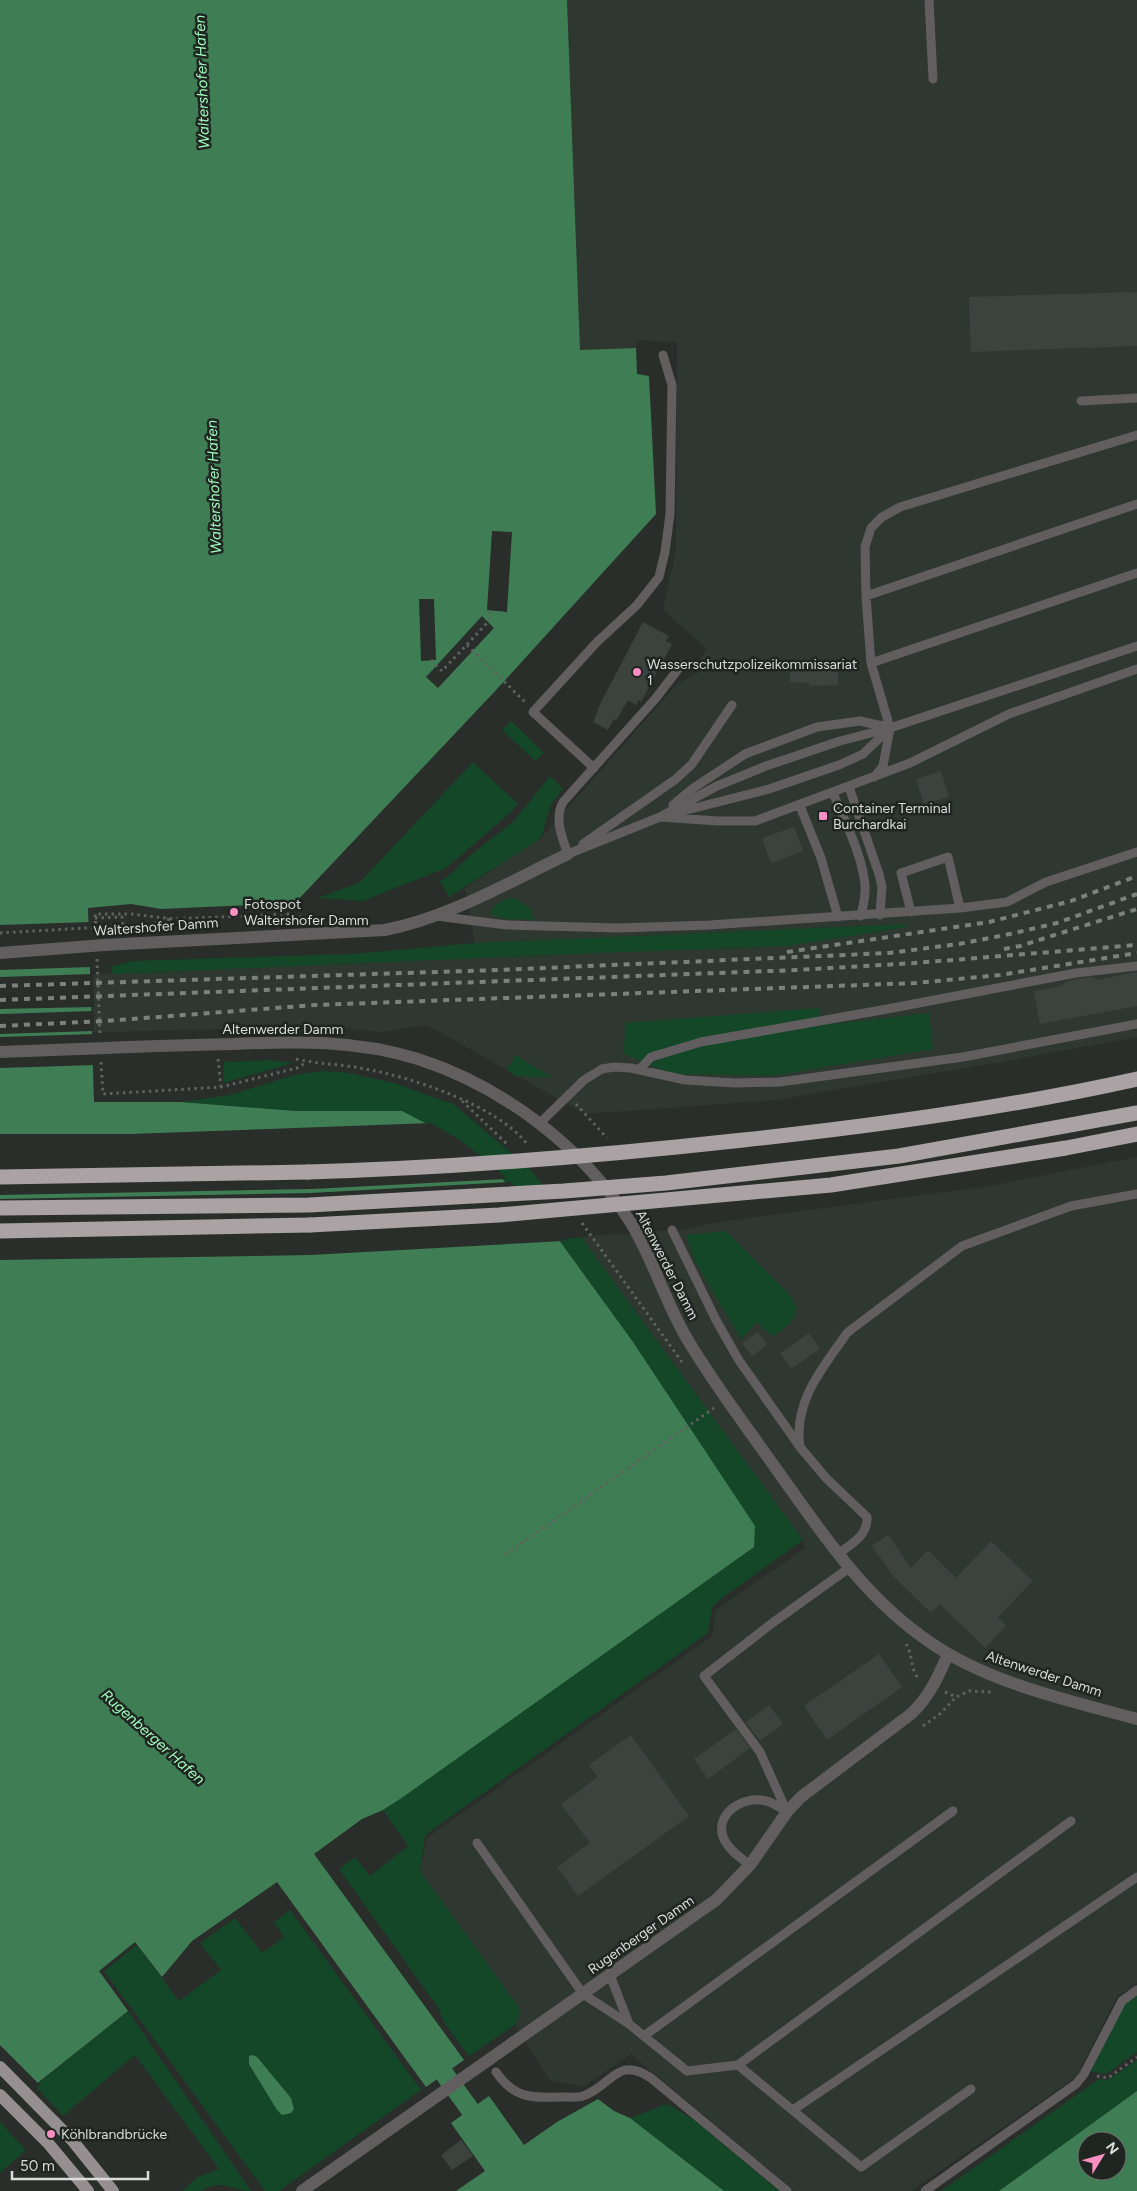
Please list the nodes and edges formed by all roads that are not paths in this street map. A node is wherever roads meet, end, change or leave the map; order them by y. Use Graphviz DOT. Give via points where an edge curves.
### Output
graph roads {
  1 [pos="929,0"];
  2 [pos="933,79"];
  3 [pos="663,355"];
  4 [pos="1137,398"];
  5 [pos="1081,401"];
  6 [pos="1137,435"];
  7 [pos="1137,504"];
  8 [pos="1137,573"];
  9 [pos="866,596"];
  10 [pos="1137,646"];
  11 [pos="871,663"];
  12 [pos="682,664"];
  13 [pos="1137,669"];
  14 [pos="732,705"];
  15 [pos="890,728"];
  16 [pos="594,768"];
  17 [pos="874,777"];
  18 [pos="849,787"];
  19 [pos="833,793"];
  20 [pos="800,806"];
  21 [pos="660,817"];
  22 [pos="1137,852"];
  23 [pos="568,854"];
  24 [pos="960,908"];
  25 [pos="911,912"];
  26 [pos="880,915"];
  27 [pos="435,916"];
  28 [pos="861,916"];
  29 [pos="838,917"];
  30 [pos="0,953"];
  31 [pos="1137,966"];
  32 [pos="1137,1024"];
  33 [pos="0,1052"];
  34 [pos="639,1070"];
  35 [pos="1137,1079"];
  36 [pos="1137,1113"];
  37 [pos="539,1124"];
  38 [pos="1137,1134"];
  39 [pos="0,1177"];
  40 [pos="1137,1194"];
  41 [pos="0,1208"];
  42 [pos="672,1230"];
  43 [pos="0,1231"];
  44 [pos="800,1447"];
  45 [pos="838,1554"];
  46 [pos="850,1568"];
  47 [pos="948,1654"];
  48 [pos="1137,1719"];
  49 [pos="952,1811"];
  50 [pos="787,1812"];
  51 [pos="1071,1821"];
  52 [pos="477,1842"];
  53 [pos="750,1865"];
  54 [pos="1137,1877"];
  55 [pos="610,1975"];
  56 [pos="1137,1990"];
  57 [pos="583,1994"];
  58 [pos="629,2024"];
  59 [pos="644,2036"];
  60 [pos="738,2065"];
  61 [pos="0,2067"];
  62 [pos="496,2072"];
  63 [pos="971,2089"];
  64 [pos="0,2095"];
  65 [pos="793,2110"];
  66 [pos="88,2191"];
  67 [pos="113,2191"];
  68 [pos="302,2191"];
  69 [pos="786,2191"];
  70 [pos="924,2191"];
  1 -- 2 [label="lane"];
  3 -- 16 [label="lane" via="672,385 670,514 660,577 533,712"];
  4 -- 5 [label="lane"];
  6 -- 9 [label="lane" via="900,507 882,516 871,528 865,547"];
  7 -- 9 [label="lane"];
  8 -- 11 [label="lane"];
  9 -- 11 [label="lane"];
  10 -- 15 [label="lane"];
  11 -- 15 [label="lane"];
  12 -- 16 [label="lane"];
  13 -- 17 [label="lane" via="1008,714 910,763"];
  14 -- 23 [label="lane" via="700,754 681,774"];
  15 -- 17 [label="lane" via="883,766"];
  15 -- 21 [label="lane" via="766,766 717,786"];
  15 -- 21 [label="lane" via="863,754 839,765 769,789"];
  15 -- 21 [label="lane" via="860,721 817,728 745,754 692,789"];
  16 -- 23 [label="lane" via="559,808 562,839"];
  17 -- 18 [label="lane"];
  18 -- 19 [label="lane"];
  18 -- 26 [label="lane" via="879,874 882,887"];
  19 -- 20 [label="lane"];
  19 -- 28 [label="lane" via="861,866 865,886"];
  20 -- 21 [label="lane" via="755,821"];
  20 -- 29 [label="lane" via="821,858"];
  21 -- 23 [label="lane"];
  22 -- 24 [label="lane" via="1046,882 1007,902"];
  23 -- 27 [label="street, Waltershofer Damm"];
  24 -- 25 [label="lane"];
  24 -- 25 [label="lane" via="948,857 902,873"];
  25 -- 26 [label="lane"];
  26 -- 28 [label="lane"];
  27 -- 29 [label="lane" via="507,925 618,928"];
  27 -- 30 [label="street, Waltershofer Damm, bridge" via="386,930 100,941"];
  28 -- 29 [label="lane"];
  31 -- 34 [label="lane" via="1076,973 701,1042 651,1057"];
  32 -- 34 [label="lane" via="963,1057 780,1082 685,1080"];
  33 -- 37 [label="street, Altenwerder Damm, bridge" via="310,1042 370,1047 455,1072 487,1088"];
  34 -- 37 [label="lane" via="614,1067 602,1070 584,1080"];
  35 -- 39 [label="highway, bridge" via="941,1116 658,1149 399,1169"];
  36 -- 41 [label="highway, bridge" via="899,1156 647,1185 309,1204"];
  37 -- 45 [label="street, Altenwerder Damm" via="566,1145 621,1208 633,1226 690,1344"];
  38 -- 43 [label="highway, bridge" via="831,1186 500,1216 310,1226"];
  40 -- 44 [label="lane" via="1071,1206 962,1246 847,1333 811,1384 802,1409 798,1436"];
  42 -- 44 [label="lane" via="738,1359"];
  44 -- 45 [label="lane" via="866,1517 867,1527 860,1538"];
  45 -- 46 [label="street, Altenwerder Damm"];
  46 -- 47 [label="street, Altenwerder Damm" via="912,1630"];
  46 -- 50 [label="lane" via="704,1676 760,1752"];
  47 -- 48 [label="street, Altenwerder Damm" via="1017,1684"];
  47 -- 50 [label="street, Rugenberger Damm" via="924,1702 818,1783"];
  49 -- 59 [label="lane"];
  50 -- 53 [label="street, Rugenberger Damm"];
  50 -- 53 [label="lane" via="759,1799 742,1801 725,1815 721,1828 724,1840 732,1852"];
  51 -- 60 [label="lane"];
  52 -- 57 [label="lane"];
  53 -- 55 [label="street, Rugenberger Damm" via="716,1900"];
  54 -- 65 [label="lane"];
  55 -- 57 [label="street, Rugenberger Damm"];
  55 -- 58 [label="lane"];
  56 -- 70 [label="lane" via="1122,2001 1076,2084"];
  57 -- 58 [label="lane"];
  57 -- 68 [label="street, Rugenberger Damm"];
  58 -- 59 [label="lane"];
  59 -- 60 [label="lane" via="687,2071"];
  60 -- 65 [label="lane"];
  61 -- 67 [label="main road" via="72,2140"];
  62 -- 69 [label="lane" via="504,2085 519,2094 537,2098 583,2096 625,2069 639,2070"];
  63 -- 65 [label="lane" via="861,2166"];
  64 -- 66 [label="main road" via="48,2143"];
}
